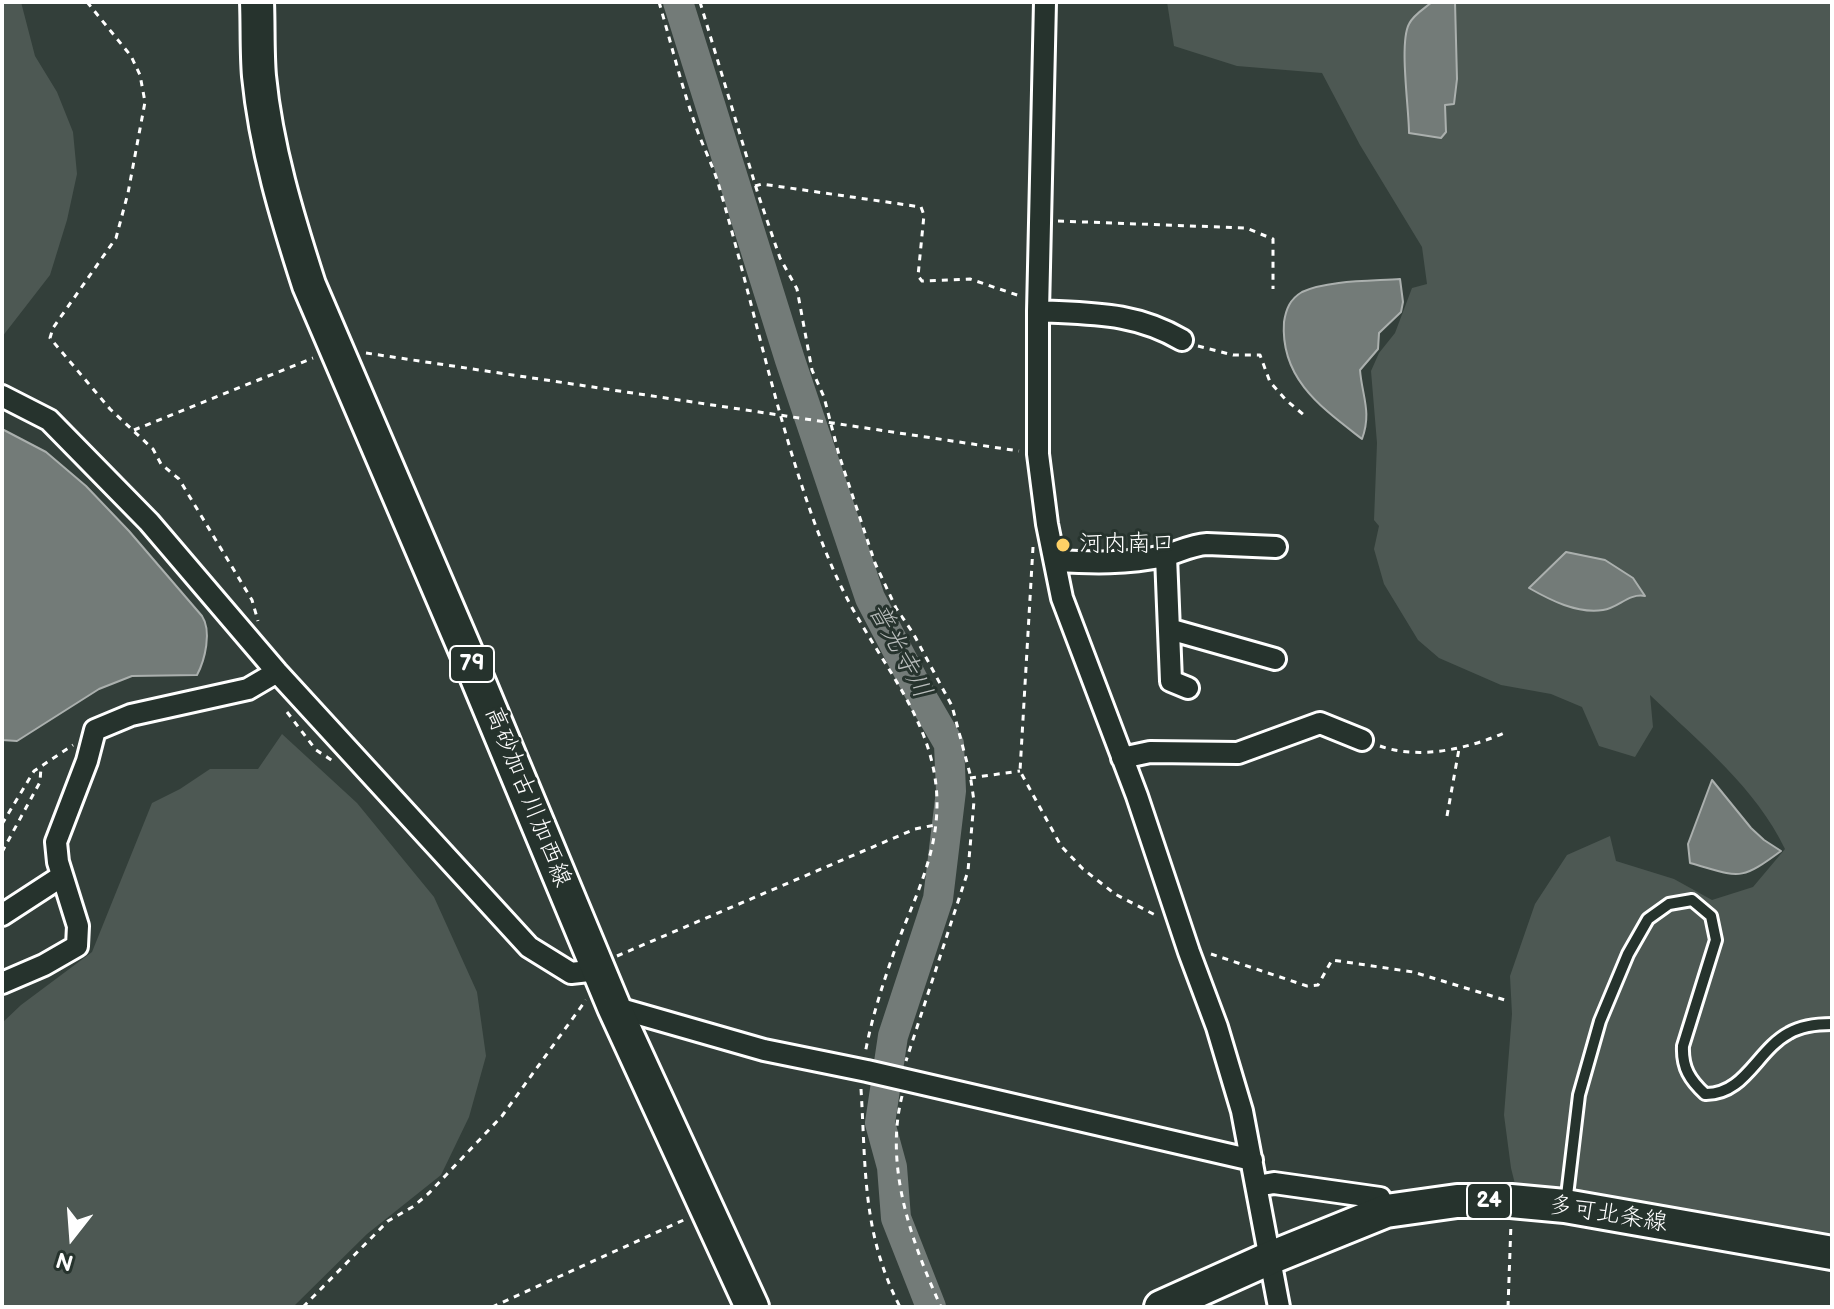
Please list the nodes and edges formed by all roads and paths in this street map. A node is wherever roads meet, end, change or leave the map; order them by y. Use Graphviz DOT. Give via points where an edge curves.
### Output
graph roads {
  1 [pos="87,2"];
  2 [pos="257,2"];
  3 [pos="659,2"];
  4 [pos="700,2"];
  5 [pos="1045,2"];
  6 [pos="755,186"];
  7 [pos="1041,219"];
  8 [pos="1273,289"];
  9 [pos="1039,305"];
  10 [pos="1182,340"];
  11 [pos="337,348"];
  12 [pos="2,396"];
  13 [pos="782,414"];
  14 [pos="1304,415"];
  15 [pos="828,422"];
  16 [pos="134,430"];
  17 [pos="1038,454"];
  18 [pos="1032,547"];
  19 [pos="1276,547"];
  20 [pos="1166,556"];
  21 [pos="1054,557"];
  22 [pos="1169,629"];
  23 [pos="260,651"];
  24 [pos="1275,659"];
  25 [pos="277,672"];
  26 [pos="1188,688"];
  27 [pos="95,730"];
  28 [pos="1504,733"];
  29 [pos="1362,740"];
  30 [pos="1459,748"];
  31 [pos="1122,758"];
  32 [pos="41,767"];
  33 [pos="1020,771"];
  34 [pos="970,778"];
  35 [pos="1447,816"];
  36 [pos="2,824"];
  37 [pos="935,825"];
  38 [pos="2,852"];
  39 [pos="62,876"];
  40 [pos="2,915"];
  41 [pos="1178,920"];
  42 [pos="1189,952"];
  43 [pos="603,982"];
  44 [pos="2,983"];
  45 [pos="1505,1000"];
  46 [pos="1832,1024"];
  47 [pos="864,1070"];
  48 [pos="902,1081"];
  49 [pos="1252,1160"];
  50 [pos="1257,1186"];
  51 [pos="1511,1201"];
  52 [pos="1565,1206"];
  53 [pos="708,1209"];
  54 [pos="1386,1211"];
  55 [pos="1832,1253"];
  56 [pos="1270,1258"];
  57 [pos="303,1307"];
  58 [pos="492,1307"];
  59 [pos="752,1307"];
  60 [pos="900,1307"];
  61 [pos="941,1307"];
  62 [pos="1161,1307"];
  63 [pos="1279,1307"];
  64 [pos="1508,1307"];
  1 -- 16 [label="path" via="131,56 145,102 116,238 50,338"];
  2 -- 11 [label="main road, 高砂加古川加西線 / 79" via="259,75 272,158 309,285"];
  3 -- 13 [label="path" via="695,125 718,182"];
  4 -- 6 [label="path"];
  5 -- 7 [label="street"];
  6 -- 9 [label="path" via="921,207 922,281 970,279"];
  6 -- 15 [label="path" via="780,258 797,289"];
  7 -- 8 [label="path" via="1246,228 1273,239"];
  7 -- 9 [label="street"];
  9 -- 10 [label="street" via="1133,318"];
  9 -- 17 [label="street"];
  10 -- 14 [label="path" via="1233,355 1260,355 1270,382"];
  11 -- 13 [label="path"];
  11 -- 16 [label="path"];
  11 -- 43 [label="main road, 高砂加古川加西線 / 79"];
  12 -- 23 [label="street" via="49,420 149,522"];
  13 -- 15 [label="path"];
  13 -- 37 [label="path" via="837,581 917,718 932,762"];
  15 -- 17 [label="path"];
  15 -- 34 [label="path" via="875,563 952,706"];
  16 -- 23 [label="path" via="179,479 252,600 264,638"];
  17 -- 21 [label="street"];
  18 -- 21 [label="street"];
  18 -- 33 [label="path"];
  19 -- 20 [label="street" via="1196,545"];
  20 -- 21 [label="street" via="1110,564"];
  20 -- 22 [label="street"];
  21 -- 31 [label="street" via="1062,598"];
  22 -- 24 [label="street"];
  22 -- 26 [label="street" via="1171,681"];
  23 -- 25 [label="street"];
  25 -- 27 [label="street" via="248,689 131,715"];
  25 -- 43 [label="street" via="529,947 571,973"];
  27 -- 32 [label="path"];
  27 -- 39 [label="street" via="56,842"];
  28 -- 30 [label="path"];
  29 -- 30 [label="path" via="1391,750"];
  29 -- 31 [label="street" via="1320,723 1238,753 1150,752"];
  30 -- 35 [label="path"];
  31 -- 41 [label="street"];
  32 -- 36 [label="path"];
  32 -- 38 [label="path" via="40,782"];
  33 -- 34 [label="path"];
  33 -- 41 [label="path" via="1061,846 1083,869 1144,910"];
  34 -- 48 [label="path" via="974,801 968,871"];
  37 -- 43 [label="path" via="915,829"];
  37 -- 47 [label="path" via="917,899 893,955 868,1039"];
  39 -- 40 [label="street"];
  39 -- 44 [label="street" via="78,926 77,946"];
  41 -- 42 [label="street"];
  42 -- 45 [label="path" via="1307,986 1318,985 1332,960 1413,972"];
  42 -- 49 [label="street" via="1217,1027"];
  43 -- 47 [label="street" via="764,1050"];
  43 -- 53 [label="main road, 高砂加古川加西線 / 79"];
  43 -- 57 [label="path" via="502,1116 429,1193 388,1221"];
  46 -- 52 [label="lane" via="1792,1030 1768,1048 1735,1087 1719,1095 1705,1094 1691,1081 1682,1061 1683,1046 1716,940 1711,916 1692,900 1669,904 1648,919 1600,1021 1579,1095"];
  47 -- 48 [label="street"];
  47 -- 60 [label="path" via="869,1217"];
  48 -- 49 [label="street"];
  48 -- 61 [label="path" via="897,1152 901,1189 923,1267"];
  49 -- 50 [label="street"];
  50 -- 54 [label="street" via="1274,1183 1380,1198"];
  50 -- 56 [label="street"];
  51 -- 52 [label="main road, 多可北条線 / 24"];
  51 -- 54 [label="main road, 多可北条線 / 24" via="1457,1201"];
  51 -- 64 [label="path"];
  52 -- 55 [label="main road, 多可北条線 / 24"];
  53 -- 58 [label="path"];
  53 -- 59 [label="main road, 高砂加古川加西線 / 79"];
  54 -- 56 [label="main road, 多可北条線 / 24"];
  56 -- 62 [label="main road, 多可北条線 / 24"];
  56 -- 63 [label="street"];
}
